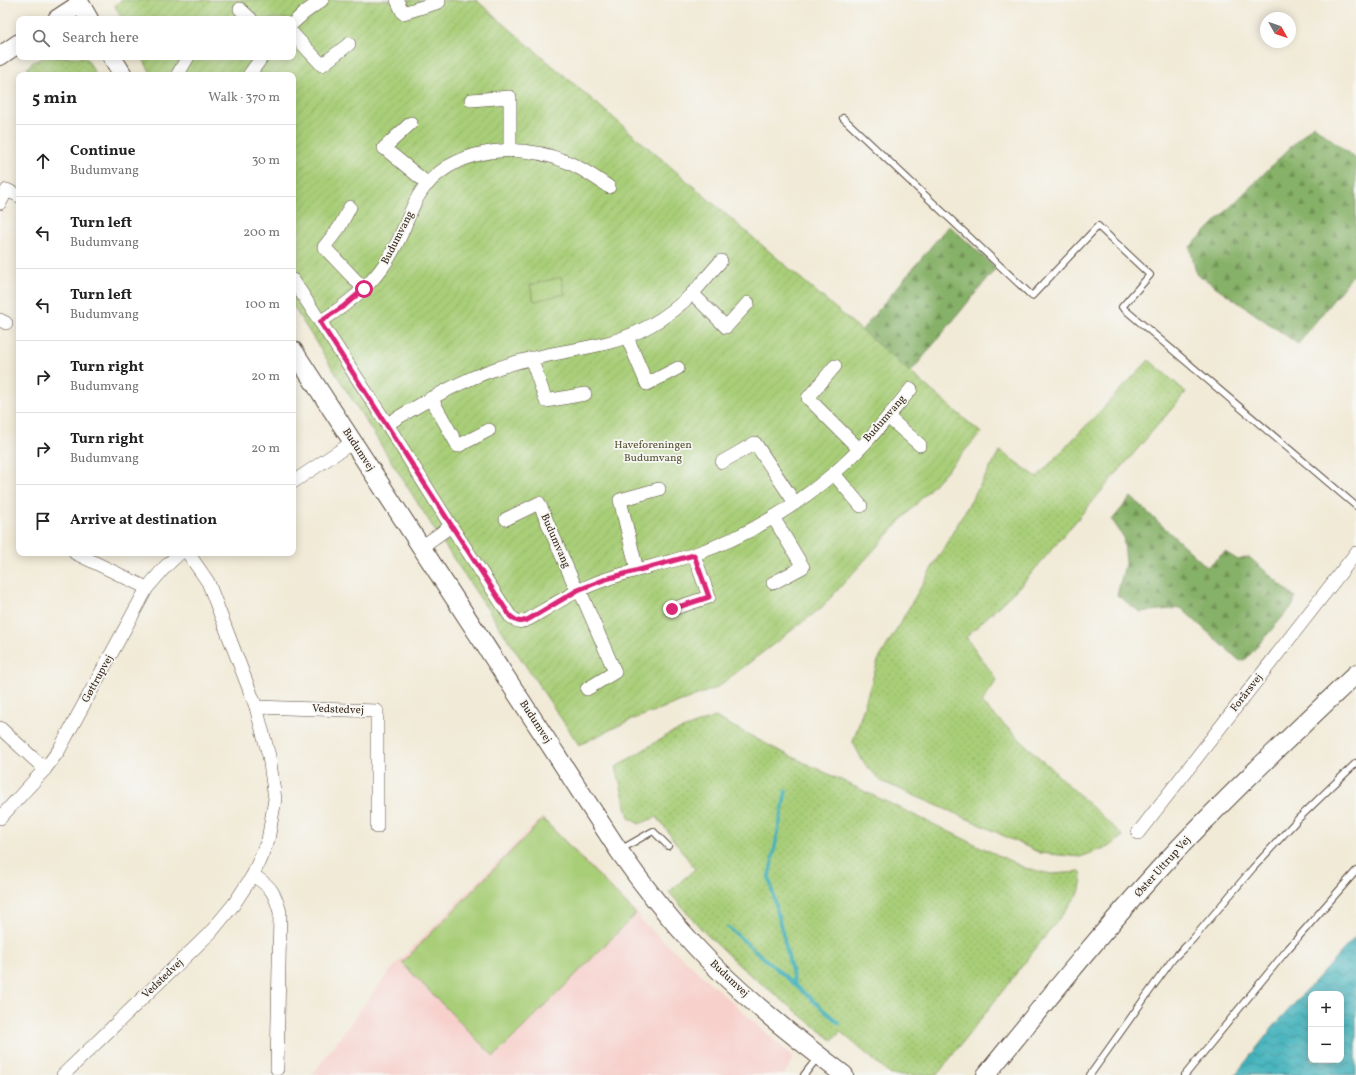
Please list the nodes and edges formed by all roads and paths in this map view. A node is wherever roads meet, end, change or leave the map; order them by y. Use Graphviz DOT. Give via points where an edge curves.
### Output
graph roads {
  1 [pos="322,0"];
  2 [pos="397,0"];
  3 [pos="439,2"];
  4 [pos="83,8"];
  5 [pos="240,9"];
  6 [pos="64,16"];
  7 [pos="248,16"];
  8 [pos="296,20"];
  9 [pos="296,37"];
  10 [pos="349,44"];
  11 [pos="16,45"];
  12 [pos="0,56"];
  13 [pos="114,60"];
  14 [pos="186,60"];
  15 [pos="260,60"];
  16 [pos="121,72"];
  17 [pos="179,72"];
  18 [pos="251,72"];
  19 [pos="470,100"];
  20 [pos="843,118"];
  21 [pos="411,123"];
  22 [pos="510,151"];
  23 [pos="428,184"];
  24 [pos="609,187"];
  25 [pos="16,194"];
  26 [pos="0,203"];
  27 [pos="350,207"];
  28 [pos="721,261"];
  29 [pos="296,285"];
  30 [pos="364,289"];
  31 [pos="692,293"];
  32 [pos="748,303"];
  33 [pos="320,322"];
  34 [pos="627,337"];
  35 [pos="296,355"];
  36 [pos="531,358"];
  37 [pos="835,366"];
  38 [pos="678,368"];
  39 [pos="911,389"];
  40 [pos="585,394"];
  41 [pos="431,398"];
  42 [pos="888,417"];
  43 [pos="387,424"];
  44 [pos="489,430"];
  45 [pos="353,442"];
  46 [pos="920,445"];
  47 [pos="859,449"];
  48 [pos="722,462"];
  49 [pos="834,474"];
  50 [pos="296,480"];
  51 [pos="659,489"];
  52 [pos="795,502"];
  53 [pos="861,506"];
  54 [pos="1356,506"];
  55 [pos="773,517"];
  56 [pos="506,519"];
  57 [pos="452,526"];
  58 [pos="420,548"];
  59 [pos="1356,553"];
  60 [pos="694,555"];
  61 [pos="81,556"];
  62 [pos="177,556"];
  63 [pos="190,556"];
  64 [pos="637,570"];
  65 [pos="773,583"];
  66 [pos="147,588"];
  67 [pos="578,590"];
  68 [pos="672,609"];
  69 [pos="1356,674"];
  70 [pos="587,689"];
  71 [pos="256,707"];
  72 [pos="0,728"];
  73 [pos="1356,762"];
  74 [pos="45,769"];
  75 [pos="0,818"];
  76 [pos="377,827"];
  77 [pos="1138,833"];
  78 [pos="668,846"];
  79 [pos="618,851"];
  80 [pos="1356,871"];
  81 [pos="253,875"];
  82 [pos="820,1056"];
  83 [pos="277,1069"];
  84 [pos="63,1075"];
  85 [pos="804,1075"];
  86 [pos="844,1075"];
  87 [pos="986,1075"];
  88 [pos="1090,1075"];
  89 [pos="1185,1075"];
  1 -- 8 [label="street"];
  2 -- 3 [label="street" via="403,13"];
  4 -- 6 [label="street"];
  5 -- 7 [label="street"];
  9 -- 10 [label="street" via="322,65"];
  11 -- 12 [label="street"];
  13 -- 16 [label="street"];
  14 -- 17 [label="street"];
  15 -- 18 [label="street"];
  19 -- 22 [label="street" via="510,97"];
  20 -- 54 [label="lane" via="1032,296 1098,226 1150,275 1122,307"];
  21 -- 23 [label="street" via="384,148"];
  22 -- 23 [label="street, Budumvang" via="484,153 462,159 441,171"];
  22 -- 24 [label="street, Budumvang" via="540,153 567,162"];
  23 -- 30 [label="street, Budumvang" via="417,200 383,268"];
  25 -- 26 [label="street" via="7,190"];
  27 -- 30 [label="street" via="339,228 324,247"];
  28 -- 31 [label="street"];
  29 -- 33 [label="street, Budumvang"];
  30 -- 33 [label="street, Budumvang"];
  31 -- 32 [label="street" via="726,326"];
  31 -- 34 [label="street" via="655,323"];
  33 -- 43 [label="street, Budumvang"];
  34 -- 36 [label="street" via="589,348"];
  34 -- 38 [label="street" via="647,384"];
  35 -- 45 [label="street, Budumvej"];
  36 -- 40 [label="street" via="546,401"];
  36 -- 41 [label="street" via="484,373"];
  37 -- 47 [label="street, Budumvang" via="808,398"];
  39 -- 42 [label="street, Budumvang"];
  41 -- 43 [label="street"];
  41 -- 44 [label="street" via="458,446"];
  42 -- 46 [label="street"];
  42 -- 47 [label="street, Budumvang"];
  43 -- 57 [label="street, Budumvang"];
  45 -- 50 [label="street"];
  45 -- 58 [label="street, Budumvej"];
  47 -- 49 [label="street, Budumvang"];
  48 -- 52 [label="street" via="755,443"];
  49 -- 52 [label="street, Budumvang"];
  49 -- 53 [label="street"];
  51 -- 64 [label="street" via="620,500"];
  52 -- 55 [label="street, Budumvang"];
  55 -- 60 [label="street, Budumvang" via="734,538"];
  55 -- 65 [label="street" via="803,567"];
  56 -- 67 [label="street, Budumvang" via="539,503"];
  57 -- 58 [label="street"];
  57 -- 67 [label="street, Budumvang" via="510,616 516,621 529,619"];
  58 -- 79 [label="street, Budumvej"];
  59 -- 77 [label="street, Forårsvej"];
  60 -- 64 [label="street, Budumvang"];
  60 -- 68 [label="street" via="709,597"];
  61 -- 66 [label="street"];
  62 -- 66 [label="street, Gøttrupvej"];
  63 -- 71 [label="street, Vedstedvej" via="208,582"];
  64 -- 67 [label="street, Budumvang"];
  66 -- 74 [label="street, Gøttrupvej" via="59,750"];
  67 -- 70 [label="street, Budumvang" via="584,598 615,672"];
  69 -- 87 [label="street, Øster Uttrup Vej" via="1244,780 1161,867"];
  71 -- 76 [label="street, Vedstedvej" via="377,711"];
  71 -- 81 [label="street, Vedstedvej" via="269,756 275,799 268,840"];
  72 -- 74 [label="street"];
  73 -- 88 [label="lane" via="1298,819 1173,959"];
  74 -- 75 [label="street, Gøttrupvej"];
  78 -- 79 [label="lane" via="653,831"];
  79 -- 82 [label="street, Budumvej" via="645,888 695,946 736,986"];
  80 -- 89 [label="lane" via="1287,950"];
  81 -- 83 [label="street" via="268,886 276,897 280,912"];
  81 -- 84 [label="street, Vedstedvej" via="211,932"];
  82 -- 85 [label="lane"];
  82 -- 86 [label="street, Budumvej"];
}
